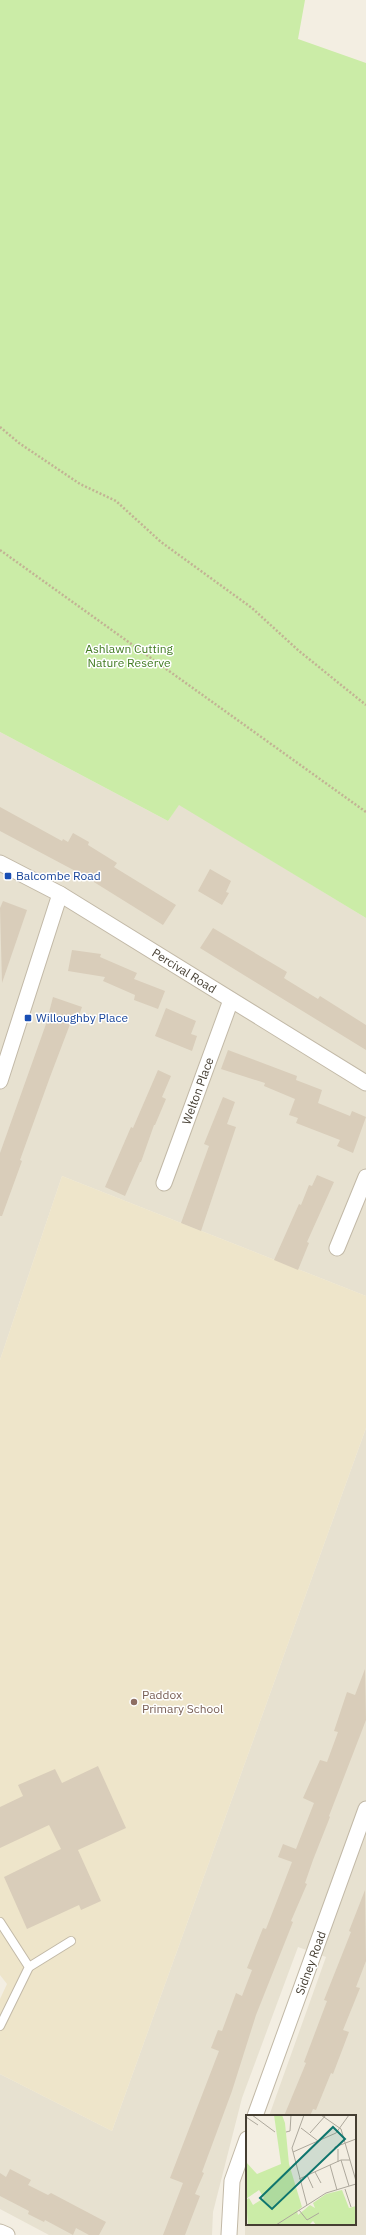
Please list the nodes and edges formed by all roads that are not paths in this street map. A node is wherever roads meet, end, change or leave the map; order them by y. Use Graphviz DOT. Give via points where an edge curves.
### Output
graph roads {
  1 [pos="0,863"];
  2 [pos="60,894"];
  3 [pos="232,1000"];
  4 [pos="0,1079"];
  5 [pos="366,1083"];
  6 [pos="366,1177"];
  7 [pos="164,1183"];
  8 [pos="337,1248"];
  9 [pos="366,1809"];
  10 [pos="0,1922"];
  11 [pos="71,1941"];
  12 [pos="29,1967"];
  13 [pos="0,2026"];
  14 [pos="255,2115"];
  15 [pos="246,2142"];
  16 [pos="0,2232"];
  17 [pos="6,2235"];
  18 [pos="229,2235"];
  1 -- 2 [label="street, Percival Road"];
  2 -- 3 [label="street, Percival Road"];
  2 -- 4 [label="street"];
  3 -- 5 [label="street, Percival Road"];
  3 -- 7 [label="street, Welton Place"];
  6 -- 8 [label="street"];
  9 -- 14 [label="street, Sidney Road"];
  10 -- 12 [label="lane"];
  11 -- 12 [label="lane"];
  12 -- 13 [label="lane"];
  15 -- 18 [label="street" via="232,2181"];
  16 -- 17 [label="street"];
}
